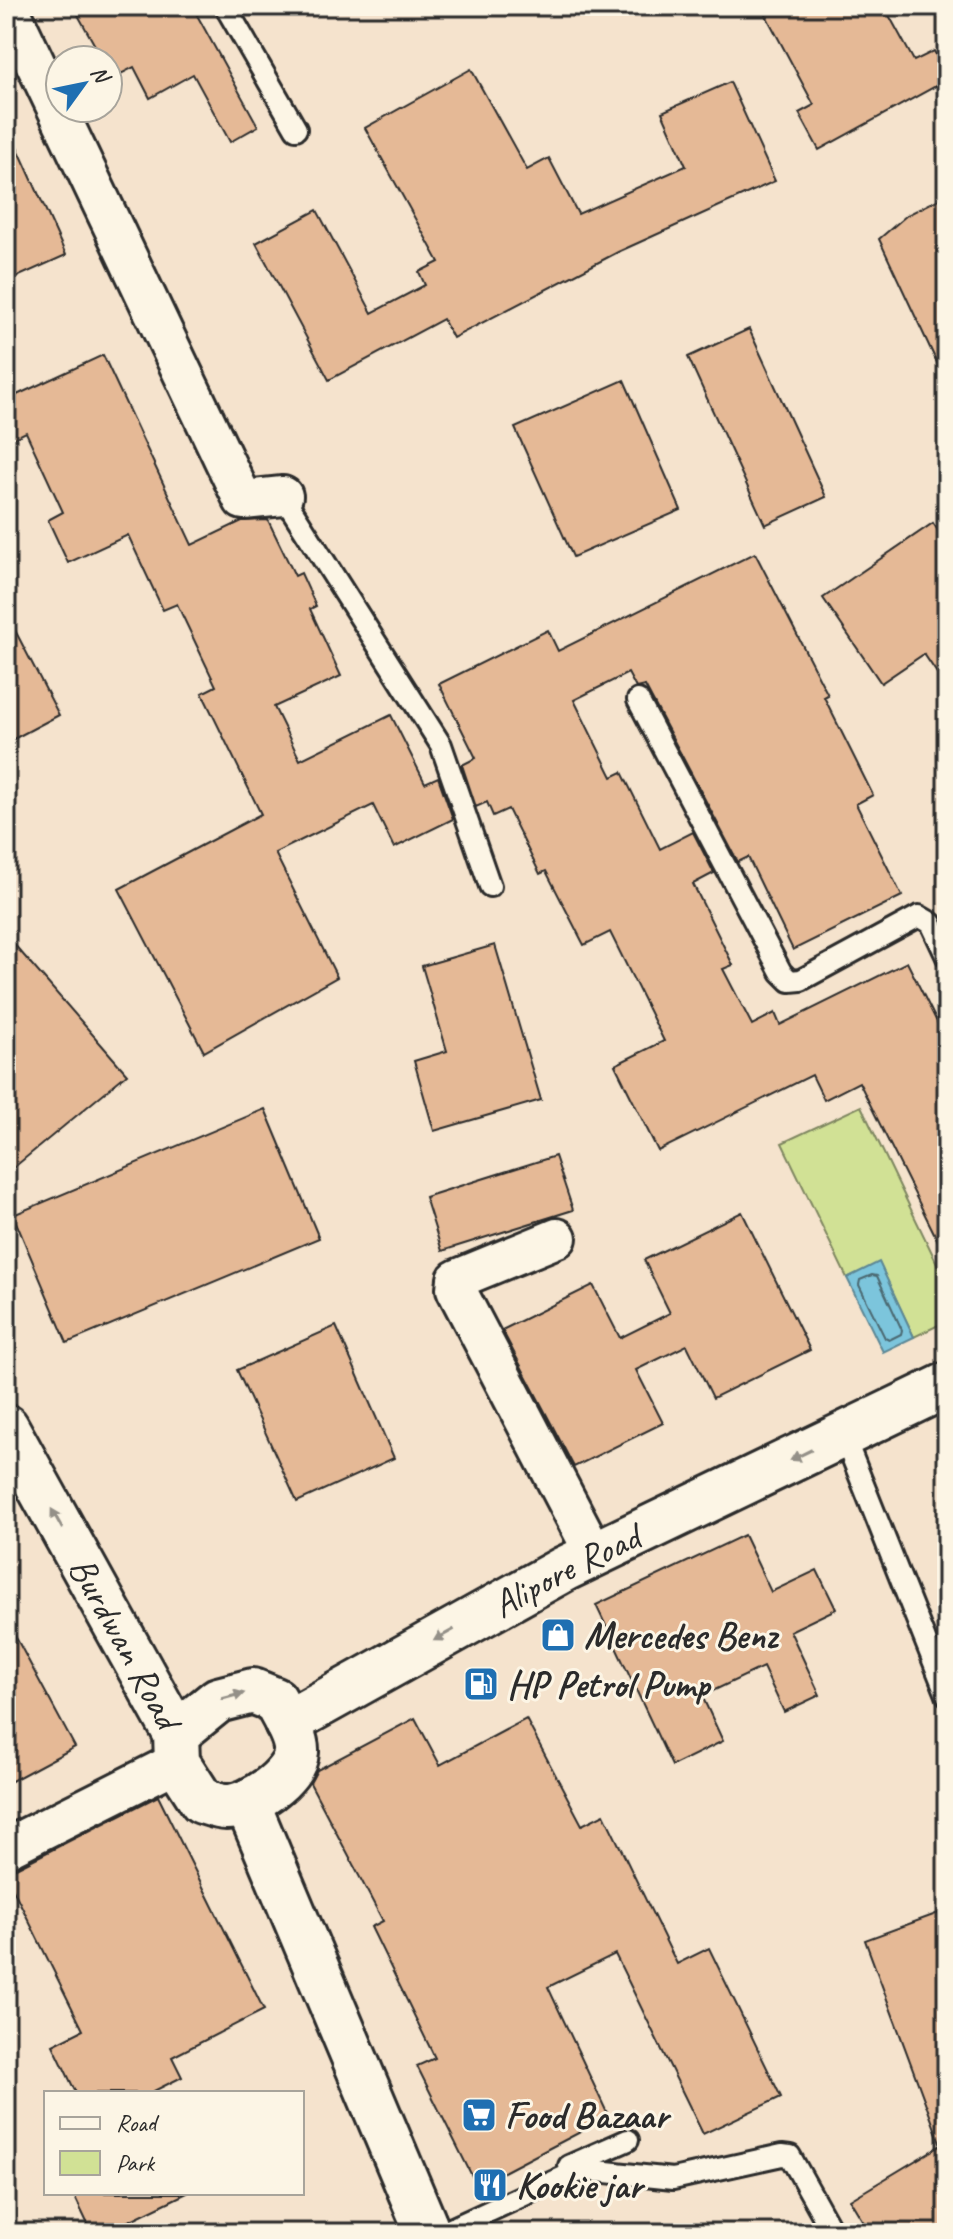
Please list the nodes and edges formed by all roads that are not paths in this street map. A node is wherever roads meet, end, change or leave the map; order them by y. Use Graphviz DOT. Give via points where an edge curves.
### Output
graph roads {
  1 [pos="225,6"];
  2 [pos="9,9"];
  3 [pos="296,129"];
  4 [pos="283,496"];
  5 [pos="638,700"];
  6 [pos="490,886"];
  7 [pos="947,957"];
  8 [pos="557,1238"];
  9 [pos="947,1385"];
  10 [pos="6,1427"];
  11 [pos="843,1434"];
  12 [pos="594,1553"];
  13 [pos="947,1695"];
  14 [pos="287,1723"];
  15 [pos="176,1748"];
  16 [pos="247,1803"];
  17 [pos="6,1848"];
  18 [pos="628,2140"];
  19 [pos="432,2231"];
  20 [pos="833,2233"];
  1 -- 3 [label="lane"];
  2 -- 4 [label="street" via="243,500"];
  4 -- 6 [label="lane" via="441,745"];
  5 -- 7 [label="lane" via="790,981 801,980 919,916 931,923"];
  8 -- 12 [label="street" via="457,1279 456,1289"];
  9 -- 11 [label="main road, Alipore Road"];
  15 -- 10 [label="main road, Burdwan Road, one-way"];
  11 -- 12 [label="main road, Alipore Road, one-way"];
  11 -- 13 [label="lane"];
  12 -- 14 [label="main road, Alipore Road, one-way"];
  15 -- 14 [label="main road, Burdwan Road, one-way" via="218,1700 253,1691 275,1700"];
  14 -- 16 [label="main road" via="297,1751 290,1773"];
  15 -- 16 [label="main road" via="202,1801 225,1807"];
  15 -- 17 [label="street"];
  16 -- 19 [label="main road"];
  18 -- 19 [label="lane"];
  19 -- 20 [label="lane" via="587,2170 673,2179 782,2155 790,2156"];
}
